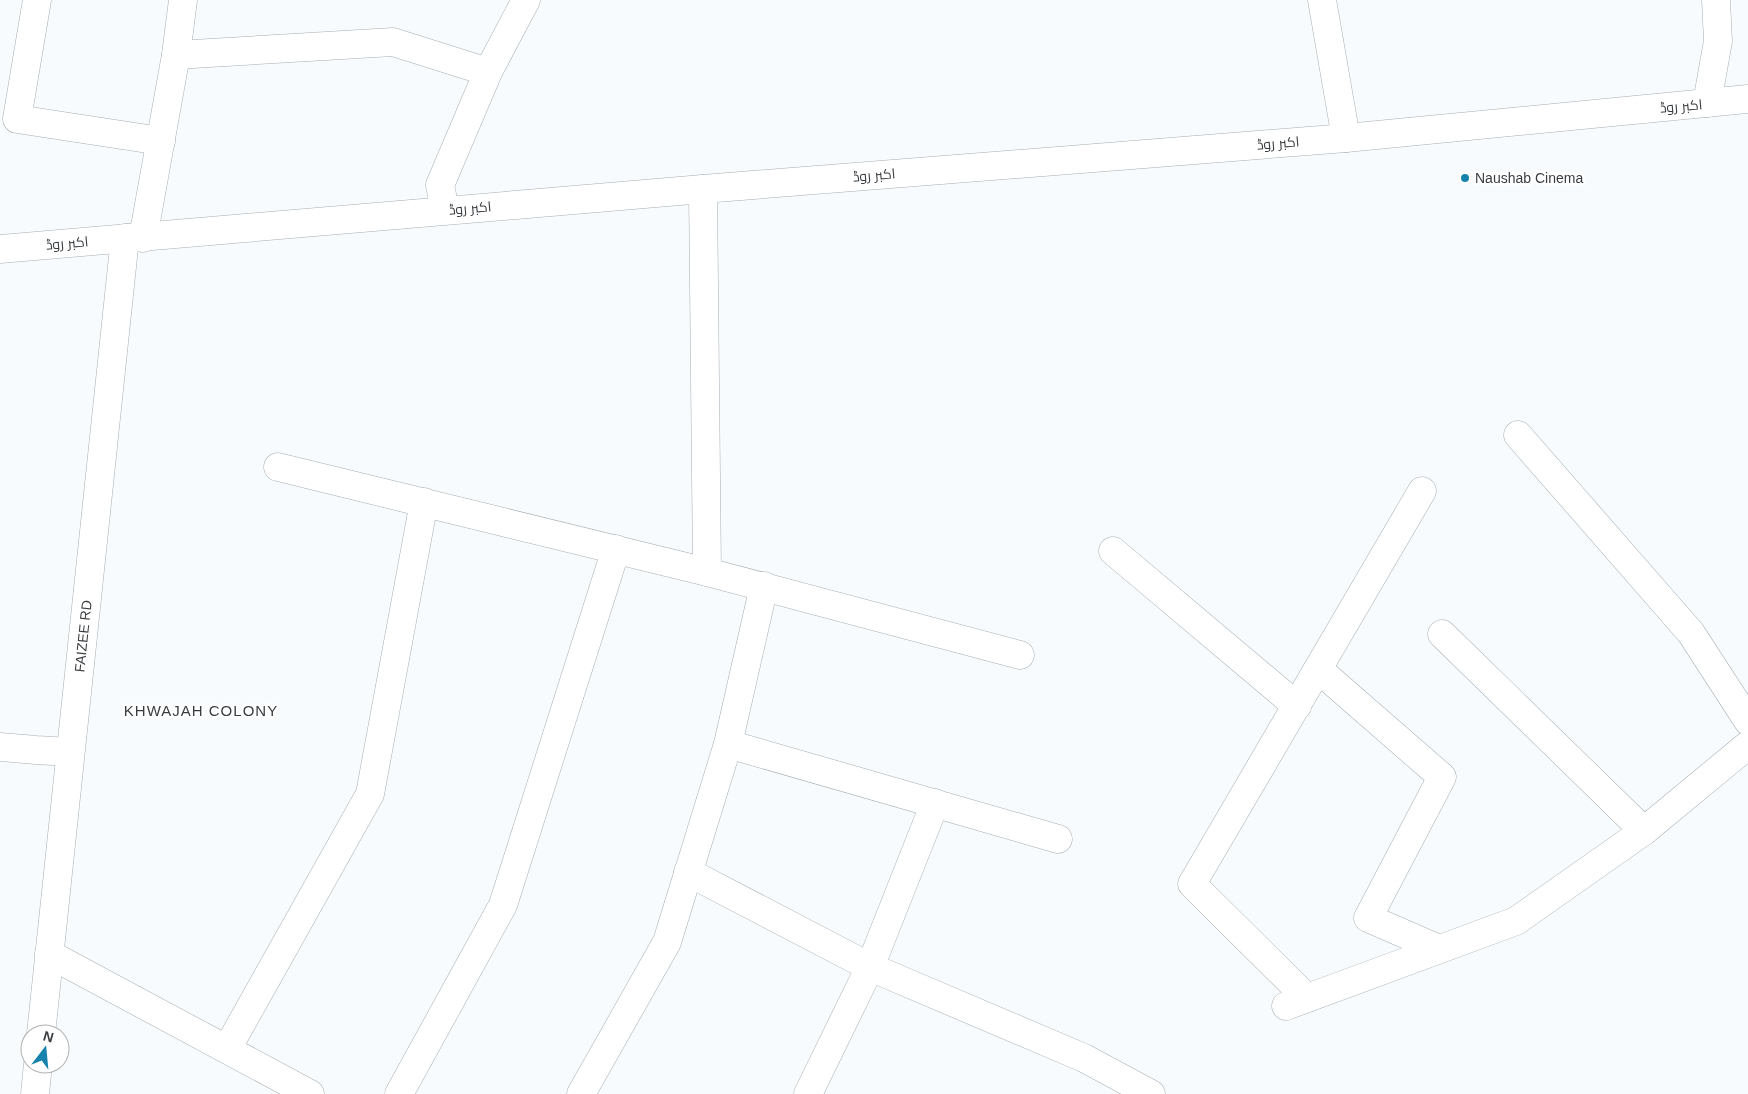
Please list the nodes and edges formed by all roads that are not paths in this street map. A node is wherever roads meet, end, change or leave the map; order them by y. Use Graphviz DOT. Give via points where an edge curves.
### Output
graph roads {
  1 [pos="37,0"];
  2 [pos="183,0"];
  3 [pos="526,0"];
  4 [pos="1322,0"];
  5 [pos="1716,0"];
  6 [pos="176,55"];
  7 [pos="488,72"];
  8 [pos="1748,99"];
  9 [pos="1707,103"];
  10 [pos="1346,138"];
  11 [pos="161,141"];
  12 [pos="703,188"];
  13 [pos="445,210"];
  14 [pos="134,238"];
  15 [pos="0,249"];
  16 [pos="1518,435"];
  17 [pos="278,466"];
  18 [pos="1422,491"];
  19 [pos="424,502"];
  20 [pos="616,549"];
  21 [pos="1113,551"];
  22 [pos="707,572"];
  23 [pos="764,586"];
  24 [pos="1442,634"];
  25 [pos="1020,655"];
  26 [pos="1318,669"];
  27 [pos="1297,706"];
  28 [pos="1748,721"];
  29 [pos="728,744"];
  30 [pos="1748,745"];
  31 [pos="0,747"];
  32 [pos="70,752"];
  33 [pos="935,803"];
  34 [pos="1644,831"];
  35 [pos="1058,839"];
  36 [pos="688,872"];
  37 [pos="1439,949"];
  38 [pos="49,954"];
  39 [pos="870,967"];
  40 [pos="42,1024"];
  41 [pos="227,1049"];
  42 [pos="37,1074"];
  43 [pos="35,1094"];
  44 [pos="310,1094"];
  45 [pos="399,1094"];
  46 [pos="581,1094"];
  47 [pos="808,1094"];
  48 [pos="1151,1094"];
  1 -- 11 [label="street" via="18,118"];
  2 -- 6 [label="street, FAIZEE RD"];
  3 -- 7 [label="street"];
  4 -- 10 [label="street"];
  5 -- 9 [label="street" via="1718,41"];
  6 -- 7 [label="street" via="393,42"];
  6 -- 11 [label="street, FAIZEE RD"];
  7 -- 13 [label="street" via="440,184"];
  8 -- 9 [label="street, اکبر روڈ"];
  9 -- 10 [label="street, اکبر روڈ"];
  10 -- 12 [label="street, اکبر روڈ"];
  11 -- 14 [label="street, FAIZEE RD"];
  12 -- 13 [label="street, اکبر روڈ"];
  12 -- 22 [label="street"];
  13 -- 14 [label="street, اکبر روڈ"];
  14 -- 15 [label="street, اکبر روڈ"];
  14 -- 32 [label="street, FAIZEE RD"];
  16 -- 28 [label="street" via="1691,633"];
  17 -- 19 [label="street"];
  18 -- 26 [label="street"];
  19 -- 20 [label="street"];
  19 -- 41 [label="street" via="370,794"];
  20 -- 22 [label="street"];
  20 -- 45 [label="street" via="503,905"];
  21 -- 27 [label="street"];
  22 -- 23 [label="street"];
  23 -- 25 [label="street"];
  23 -- 29 [label="street"];
  24 -- 34 [label="street"];
  26 -- 27 [label="street"];
  26 -- 37 [label="street" via="1442,778 1368,918"];
  27 -- 37 [label="street" via="1192,884 1296,1002"];
  29 -- 33 [label="street"];
  29 -- 36 [label="street"];
  30 -- 34 [label="street"];
  31 -- 32 [label="street"];
  32 -- 38 [label="street, FAIZEE RD"];
  33 -- 35 [label="street"];
  33 -- 39 [label="street"];
  34 -- 37 [label="street" via="1516,920"];
  36 -- 39 [label="street"];
  36 -- 46 [label="street" via="667,942"];
  38 -- 40 [label="street, FAIZEE RD"];
  38 -- 41 [label="street"];
  39 -- 47 [label="street"];
  39 -- 48 [label="street" via="1084,1058"];
  41 -- 44 [label="street"];
  42 -- 43 [label="street"];
}
